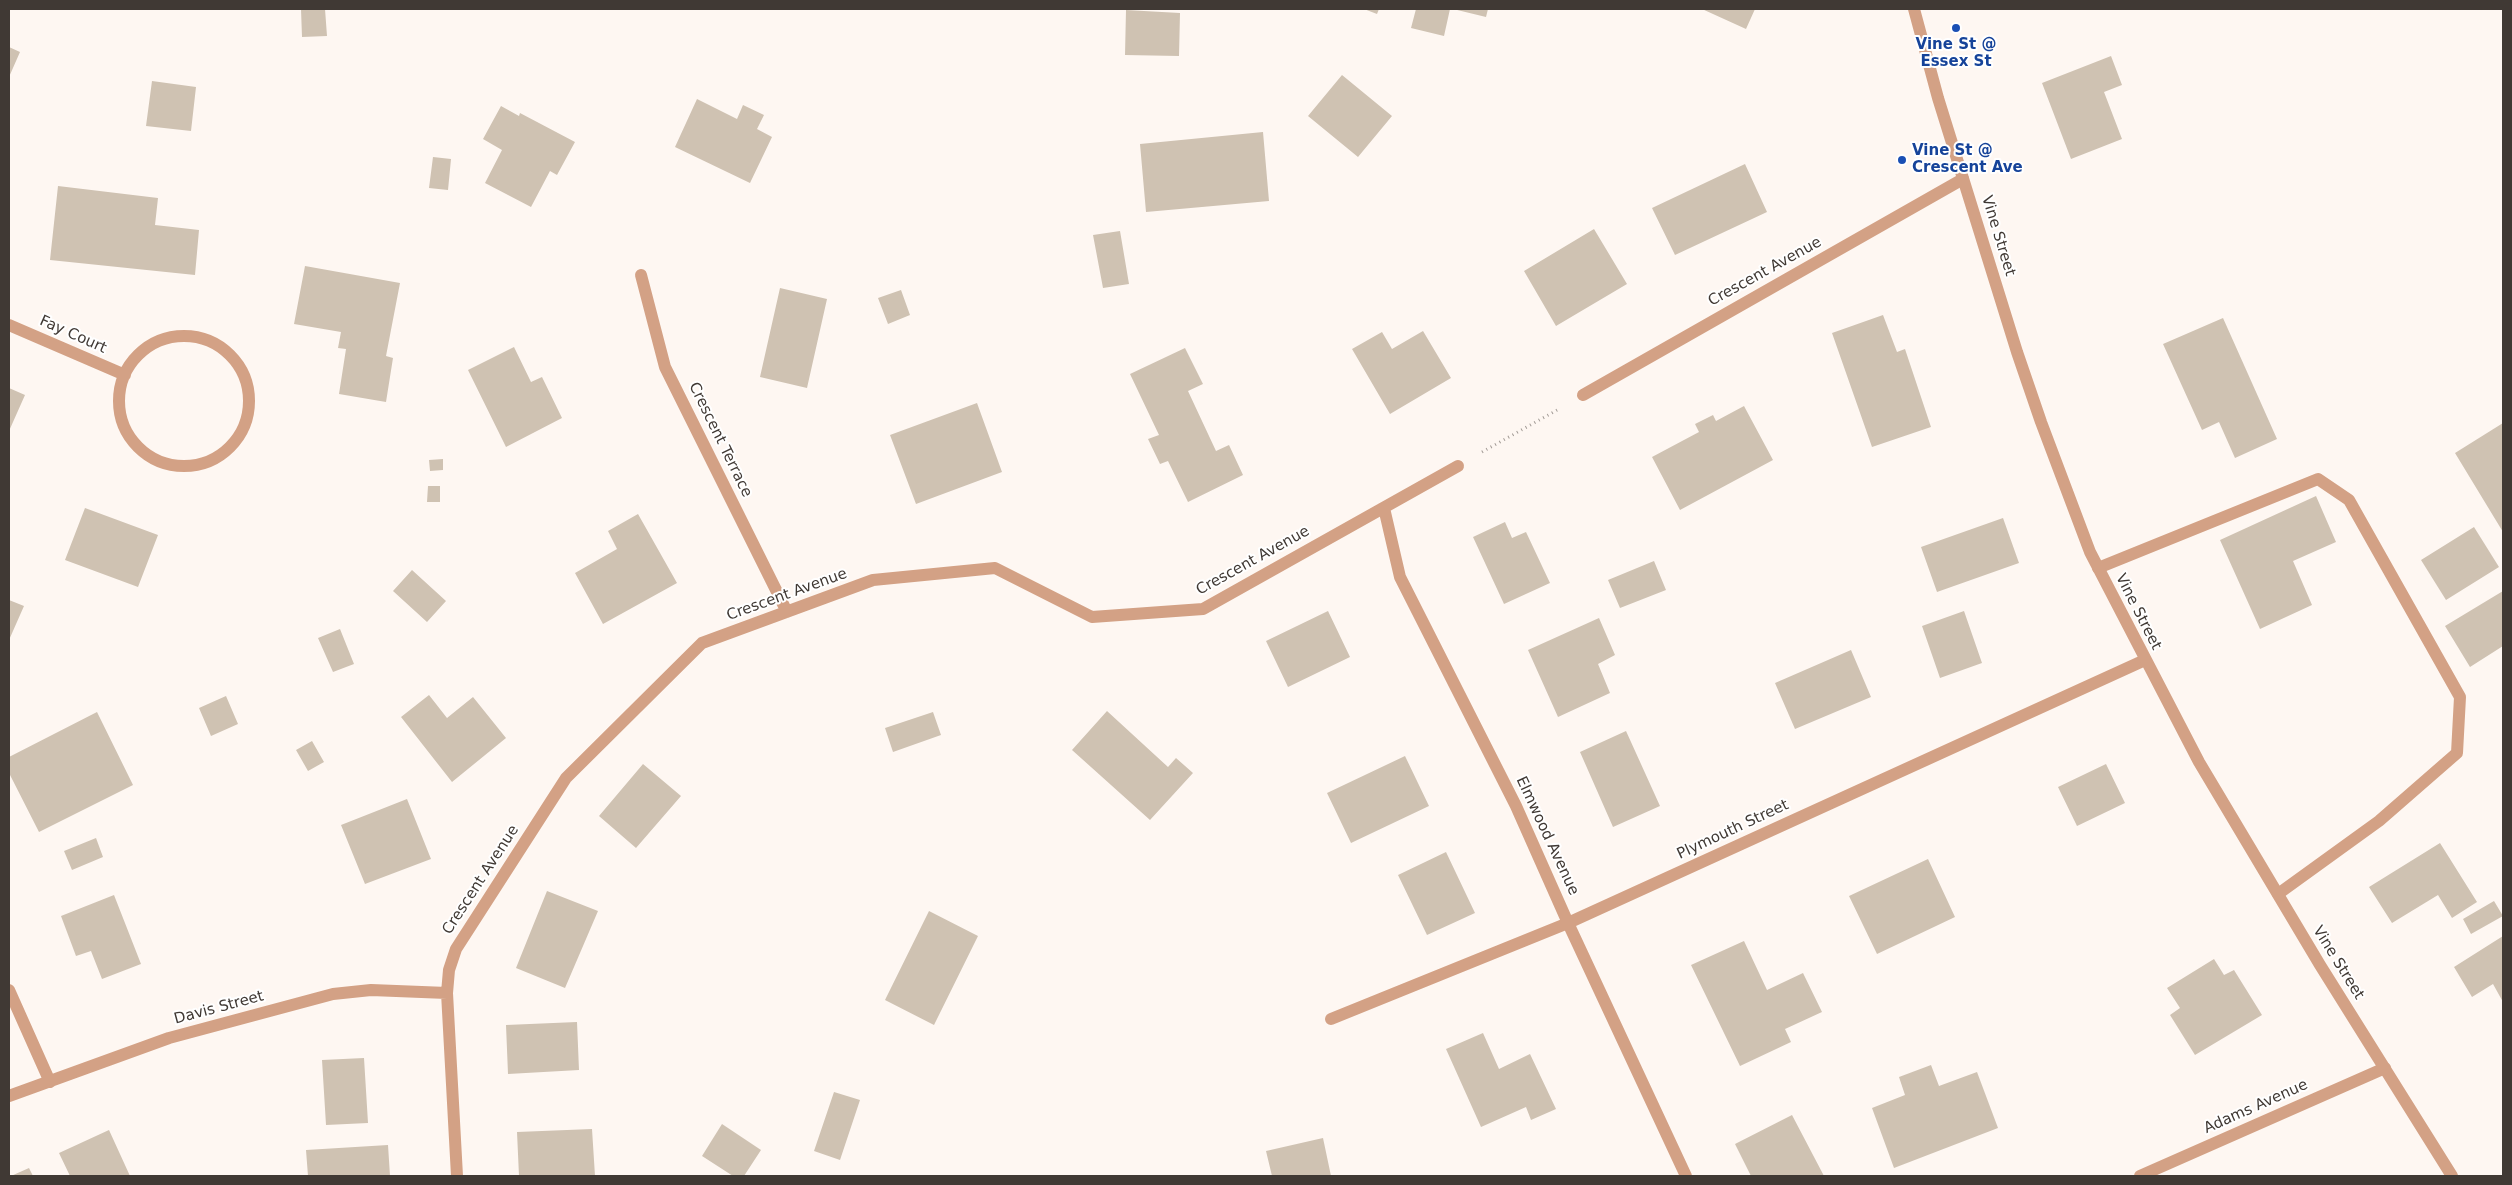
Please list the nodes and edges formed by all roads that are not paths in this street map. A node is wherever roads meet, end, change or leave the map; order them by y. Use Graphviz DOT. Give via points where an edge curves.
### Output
graph roads {
  1 [pos="1914,9"];
  2 [pos="1963,179"];
  3 [pos="642,275"];
  4 [pos="9,325"];
  5 [pos="125,375"];
  6 [pos="1583,395"];
  7 [pos="1458,466"];
  8 [pos="1384,508"];
  9 [pos="2098,568"];
  10 [pos="787,612"];
  11 [pos="2145,660"];
  12 [pos="2278,894"];
  13 [pos="1568,923"];
  14 [pos="9,990"];
  15 [pos="447,993"];
  16 [pos="1331,1019"];
  17 [pos="2385,1068"];
  18 [pos="50,1082"];
  19 [pos="9,1096"];
  20 [pos="457,1176"];
  21 [pos="1686,1176"];
  22 [pos="2140,1176"];
  23 [pos="2452,1176"];
  1 -- 2 [label="street, Vine Street"];
  2 -- 6 [label="street, Crescent Avenue"];
  2 -- 9 [label="street, Vine Street" via="2041,422"];
  3 -- 10 [label="street, Crescent Terrace" via="665,367"];
  4 -- 5 [label="street, Fay Court"];
  5 -- 5 [label="street" via="119,397 122,420 132,440 158,461 180,466 202,464 223,454 244,428 249,406 245,378 229,354 210,342 189,336 166,338 146,349"];
  7 -- 8 [label="street, Crescent Avenue"];
  8 -- 10 [label="street, Crescent Avenue" via="1203,609 1092,617 995,568 872,580"];
  8 -- 13 [label="street, Elmwood Avenue" via="1400,577 1516,806"];
  9 -- 11 [label="street, Vine Street"];
  9 -- 12 [label="street" via="2318,479 2349,500 2460,697 2457,753 2378,821"];
  10 -- 15 [label="street, Crescent Avenue" via="702,643 566,778 456,949 449,970"];
  11 -- 12 [label="street, Vine Street" via="2199,762"];
  11 -- 13 [label="street, Plymouth Street"];
  12 -- 17 [label="street, Vine Street"];
  13 -- 16 [label="street, Plymouth Street"];
  13 -- 21 [label="street, Elmwood Avenue"];
  14 -- 18 [label="street"];
  15 -- 18 [label="street, Davis Street" via="371,990 333,994 169,1038"];
  15 -- 20 [label="street, Crescent Avenue"];
  17 -- 22 [label="street, Adams Avenue"];
  17 -- 23 [label="street, Vine Street"];
  18 -- 19 [label="street, Davis Street"];
}
